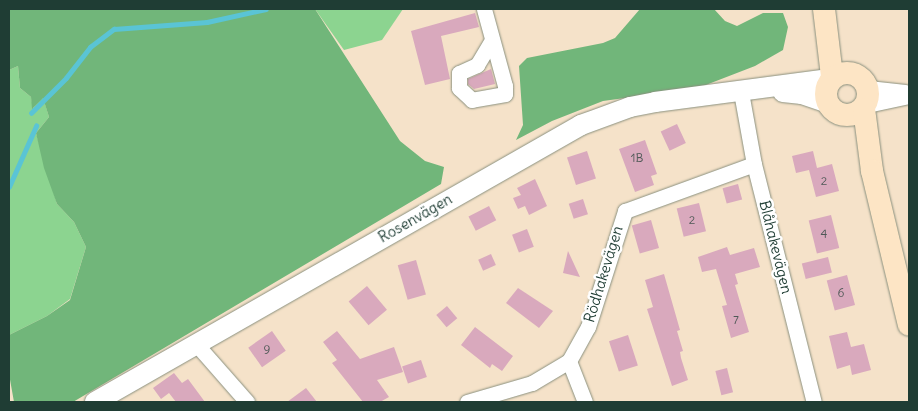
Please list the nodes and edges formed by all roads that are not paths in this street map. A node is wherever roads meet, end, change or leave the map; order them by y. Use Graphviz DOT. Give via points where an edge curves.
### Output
graph roads {
  1 [pos="484,9"];
  2 [pos="825,12"];
  3 [pos="492,40"];
  4 [pos="838,76"];
  5 [pos="748,91"];
  6 [pos="909,92"];
  7 [pos="909,96"];
  8 [pos="866,101"];
  9 [pos="834,108"];
  10 [pos="754,164"];
  11 [pos="872,171"];
  12 [pos="909,325"];
  13 [pos="197,344"];
  14 [pos="569,361"];
  15 [pos="95,402"];
  16 [pos="247,402"];
  17 [pos="467,402"];
  18 [pos="585,402"];
  19 [pos="814,402"];
  1 -- 3 [label="street"];
  2 -- 4 [label="main road"];
  4 -- 5 [label="street, Rosenvägen"];
  4 -- 8 [label="main road" via="865,81"];
  4 -- 9 [label="main road" via="826,85"];
  5 -- 9 [label="street, Rosenvägen" via="802,94"];
  5 -- 10 [label="street, Blåhakevägen"];
  5 -- 13 [label="street, Rosenvägen" via="638,105 581,124"];
  6 -- 8 [label="street"];
  7 -- 8 [label="street"];
  8 -- 9 [label="main road" via="852,115"];
  8 -- 11 [label="main road"];
  9 -- 11 [label="main road"];
  10 -- 14 [label="street, Rödhakevägen" via="625,210 588,327"];
  10 -- 19 [label="street, Blåhakevägen"];
  11 -- 12 [label="main road"];
  13 -- 15 [label="street, Rosenvägen"];
  13 -- 16 [label="street"];
  14 -- 17 [label="street" via="532,383"];
  14 -- 18 [label="street"];
}
